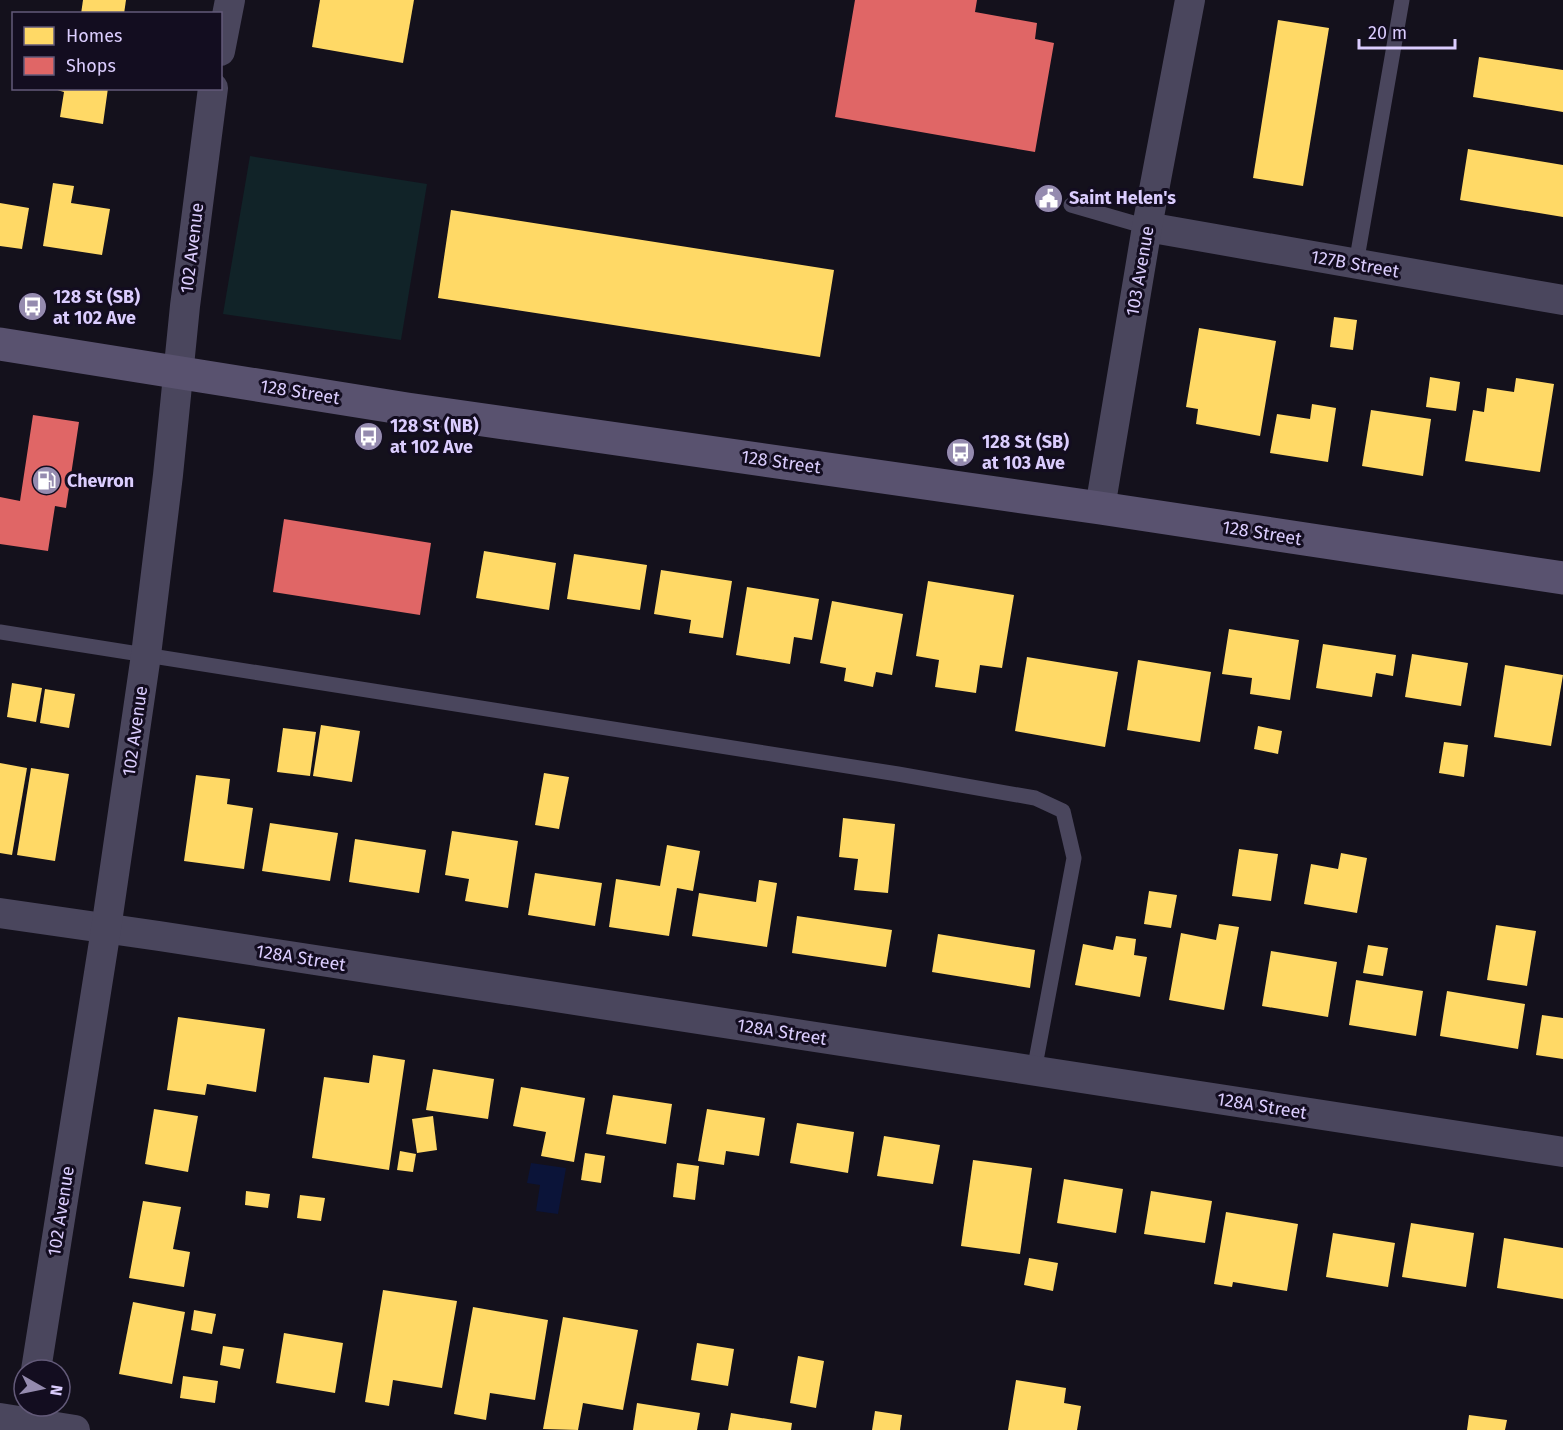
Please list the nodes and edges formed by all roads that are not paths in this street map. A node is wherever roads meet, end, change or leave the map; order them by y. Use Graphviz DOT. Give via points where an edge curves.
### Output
graph roads {
  1 [pos="230,0"];
  2 [pos="1190,0"];
  3 [pos="1402,0"];
  4 [pos="222,41"];
  5 [pos="213,90"];
  6 [pos="1071,205"];
  7 [pos="1147,227"];
  8 [pos="1356,264"];
  9 [pos="1563,300"];
  10 [pos="0,344"];
  11 [pos="178,372"];
  12 [pos="1100,508"];
  13 [pos="1563,578"];
  14 [pos="0,632"];
  15 [pos="146,655"];
  16 [pos="0,914"];
  17 [pos="106,928"];
  18 [pos="1034,1071"];
  19 [pos="1563,1152"];
  20 [pos="38,1358"];
  21 [pos="21,1419"];
  22 [pos="75,1430"];
  1 -- 4 [label="street"];
  2 -- 7 [label="street, 103 Avenue"];
  3 -- 8 [label="lane"];
  5 -- 11 [label="street, 102 Avenue"];
  6 -- 7 [label="lane"];
  7 -- 8 [label="street, 127B Street"];
  7 -- 12 [label="street, 103 Avenue"];
  8 -- 9 [label="street, 127B Street"];
  10 -- 11 [label="main road, 128 Street"];
  11 -- 12 [label="main road, 128 Street"];
  11 -- 15 [label="street, 102 Avenue"];
  12 -- 13 [label="main road, 128 Street"];
  14 -- 15 [label="lane"];
  15 -- 17 [label="street, 102 Avenue"];
  15 -- 18 [label="lane" via="875,770 1035,798 1063,811 1074,858"];
  16 -- 17 [label="street, 128A Street"];
  17 -- 18 [label="street, 128A Street"];
  17 -- 20 [label="street, 102 Avenue"];
  18 -- 19 [label="street, 128A Street"];
  21 -- 22 [label="street"];
}
